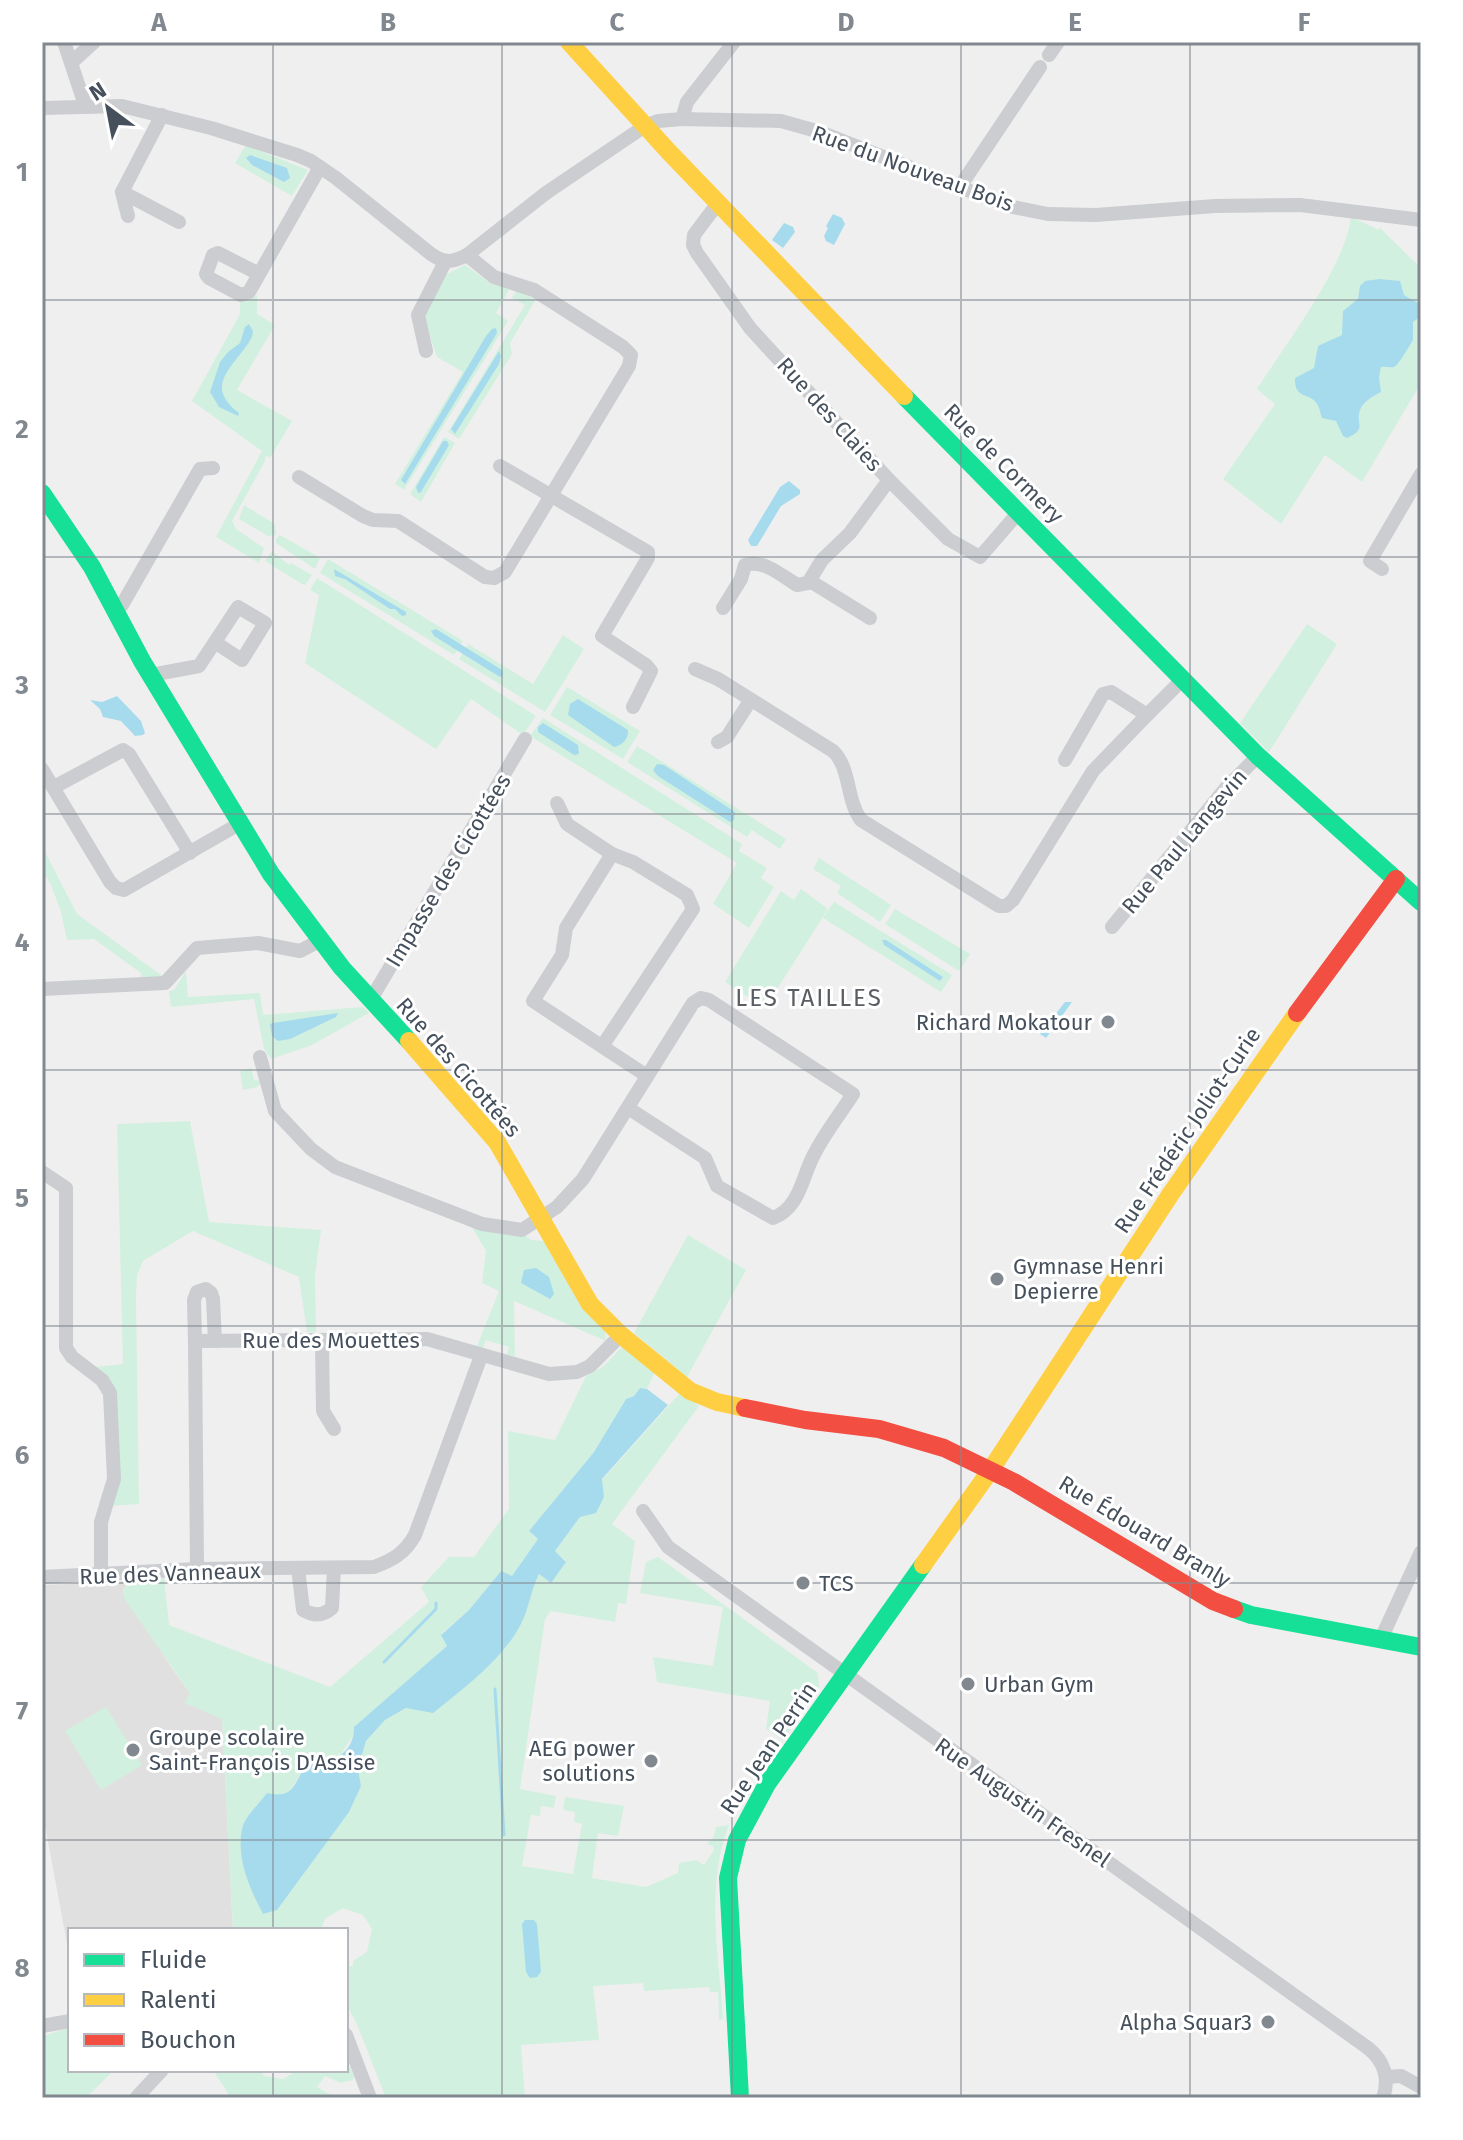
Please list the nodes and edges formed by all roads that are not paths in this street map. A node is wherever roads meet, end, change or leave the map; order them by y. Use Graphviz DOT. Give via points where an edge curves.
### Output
graph roads {
  1 [pos="64,42"];
  2 [pos="94,42"];
  3 [pos="569,42"];
  4 [pos="734,42"];
  5 [pos="1049,54"];
  6 [pos="72,62"];
  7 [pos="85,105"];
  8 [pos="42,108"];
  9 [pos="162,115"];
  10 [pos="682,119"];
  11 [pos="645,126"];
  12 [pos="320,167"];
  13 [pos="959,188"];
  14 [pos="122,192"];
  15 [pos="718,203"];
  16 [pos="128,216"];
  17 [pos="1421,220"];
  18 [pos="179,222"];
  19 [pos="467,255"];
  20 [pos="445,262"];
  21 [pos="259,274"];
  22 [pos="426,351"];
  23 [pos="500,466"];
  24 [pos="213,468"];
  25 [pos="1421,474"];
  26 [pos="299,477"];
  27 [pos="889,480"];
  28 [pos="42,493"];
  29 [pos="549,495"];
  30 [pos="1019,512"];
  31 [pos="1382,569"];
  32 [pos="810,581"];
  33 [pos="723,608"];
  34 [pos="115,610"];
  35 [pos="870,618"];
  36 [pos="216,643"];
  37 [pos="695,669"];
  38 [pos="151,675"];
  39 [pos="1183,679"];
  40 [pos="750,701"];
  41 [pos="633,707"];
  42 [pos="1147,715"];
  43 [pos="525,739"];
  44 [pos="718,742"];
  45 [pos="1258,756"];
  46 [pos="1065,760"];
  47 [pos="42,769"];
  48 [pos="54,787"];
  49 [pos="557,803"];
  50 [pos="239,824"];
  51 [pos="190,853"];
  52 [pos="612,854"];
  53 [pos="1396,879"];
  54 [pos="1421,902"];
  55 [pos="1112,927"];
  56 [pos="319,941"];
  57 [pos="42,989"];
  58 [pos="370,1001"];
  59 [pos="603,1045"];
  60 [pos="260,1057"];
  61 [pos="647,1076"];
  62 [pos="628,1108"];
  63 [pos="42,1172"];
  64 [pos="542,1218"];
  65 [pos="621,1335"];
  66 [pos="195,1341"];
  67 [pos="215,1341"];
  68 [pos="322,1341"];
  69 [pos="481,1356"];
  70 [pos="334,1429"];
  71 [pos="990,1471"];
  72 [pos="643,1511"];
  73 [pos="1421,1552"];
  74 [pos="298,1568"];
  75 [pos="334,1568"];
  76 [pos="197,1569"];
  77 [pos="101,1576"];
  78 [pos="42,1577"];
  79 [pos="1380,1641"];
  80 [pos="1421,1647"];
  81 [pos="846,1676"];
  82 [pos="68,2021"];
  83 [pos="42,2026"];
  84 [pos="348,2040"];
  85 [pos="160,2072"];
  86 [pos="1386,2077"];
  87 [pos="1421,2087"];
  88 [pos="136,2098"];
  89 [pos="370,2098"];
  90 [pos="740,2098"];
  91 [pos="1383,2098"];
  1 -- 6 [label="street"];
  2 -- 6 [label="street"];
  3 -- 11 [label="street, Rue de Cormery"];
  4 -- 10 [label="street" via="687,102"];
  5 -- 13 [label="street"];
  6 -- 7 [label="street"];
  7 -- 8 [label="street"];
  7 -- 9 [label="street"];
  9 -- 12 [label="street" via="297,155"];
  9 -- 14 [label="street"];
  10 -- 11 [label="street, Rue du Nouveau Bois"];
  10 -- 13 [label="street, Rue du Nouveau Bois" via="781,121"];
  11 -- 15 [label="street, Rue de Cormery"];
  11 -- 19 [label="street"];
  12 -- 20 [label="street"];
  12 -- 21 [label="street"];
  13 -- 17 [label="street, Rue du Nouveau Bois" via="1048,214 1300,205"];
  14 -- 16 [label="street"];
  14 -- 18 [label="street"];
  15 -- 27 [label="street, Rue des Claies" via="694,235 697,253 750,328"];
  15 -- 30 [label="street, Rue de Cormery"];
  19 -- 20 [label="street"];
  19 -- 29 [label="street" via="494,277 534,290 631,355"];
  20 -- 22 [label="street" via="418,315"];
  23 -- 29 [label="street"];
  24 -- 34 [label="street" via="200,469"];
  25 -- 31 [label="street" via="1370,561"];
  26 -- 29 [label="street" via="363,516 398,521 489,578 505,572"];
  27 -- 30 [label="street, Rue des Claies" via="944,535 974,556 984,555"];
  27 -- 32 [label="street"];
  28 -- 34 [label="street, Rue des Cicottées"];
  29 -- 41 [label="street" via="648,552 602,636 651,671"];
  30 -- 39 [label="street, Rue de Cormery"];
  32 -- 33 [label="street" via="797,585 764,565 749,564"];
  32 -- 35 [label="street"];
  34 -- 38 [label="street, Rue des Cicottées"];
  36 -- 38 [label="street" via="199,666"];
  37 -- 40 [label="street"];
  38 -- 50 [label="street, Rue des Cicottées"];
  39 -- 42 [label="street"];
  39 -- 45 [label="street, Rue de Cormery"];
  40 -- 42 [label="street" via="838,755 853,806 866,824 999,906 1013,900 1093,771"];
  40 -- 44 [label="street" via="727,737"];
  42 -- 46 [label="street" via="1107,691"];
  43 -- 58 [label="street, Impasse des Cicottées"];
  45 -- 53 [label="street, Rue de Cormery"];
  45 -- 55 [label="street, Rue Paul Langevin"];
  47 -- 48 [label="street"];
  48 -- 51 [label="street" via="123,750"];
  48 -- 51 [label="street" via="116,888 132,887"];
  49 -- 52 [label="street" via="567,824"];
  50 -- 51 [label="street"];
  50 -- 56 [label="street, Rue des Cicottées"];
  52 -- 59 [label="street" via="566,928 562,955 533,1001"];
  52 -- 59 [label="street" via="687,895 693,909"];
  53 -- 54 [label="street, Rue de Cormery"];
  53 -- 71 [label="street, Rue Frédéric Joliot-Curie" via="1170,1195"];
  56 -- 57 [label="street" via="300,951 258,943 197,948 165,983"];
  56 -- 58 [label="street, Rue des Cicottées"];
  58 -- 64 [label="street, Rue des Cicottées" via="474,1113"];
  59 -- 61 [label="street"];
  60 -- 64 [label="street" via="275,1111 335,1167 482,1224 522,1230"];
  61 -- 62 [label="street"];
  61 -- 62 [label="street" via="701,998 853,1094 787,1210 773,1218 717,1186 705,1158"];
  62 -- 64 [label="street" via="583,1179"];
  63 -- 77 [label="street" via="66,1188 66,1348 110,1393 114,1479 101,1522"];
  64 -- 65 [label="street, Rue des Cicottées" via="578,1287"];
  65 -- 69 [label="street, Rue des Mouettes" via="590,1366 565,1374"];
  65 -- 71 [label="street, Rue des Cicottées" via="704,1398 908,1435"];
  66 -- 67 [label="street, Rue des Mouettes"];
  66 -- 67 [label="street, Rue des Mouettes" via="194,1300 203,1289 213,1296"];
  66 -- 76 [label="street, Rue des Mouettes"];
  67 -- 68 [label="street, Rue des Mouettes"];
  68 -- 69 [label="street, Rue des Mouettes" via="427,1339"];
  68 -- 70 [label="street" via="323,1411"];
  69 -- 75 [label="street, Rue des Vanneaux" via="408,1547 374,1567"];
  71 -- 79 [label="street, Rue Édouard Branly" via="1223,1605"];
  71 -- 81 [label="street, Rue Jean Perrin"];
  72 -- 81 [label="street, Rue Augustin Fresnel" via="668,1547"];
  73 -- 79 [label="street"];
  74 -- 75 [label="street, Rue des Vanneaux"];
  74 -- 75 [label="street" via="303,1610 317,1615 332,1608"];
  74 -- 76 [label="street, Rue des Vanneaux"];
  76 -- 77 [label="street, Rue des Vanneaux"];
  77 -- 78 [label="street, Rue des Vanneaux"];
  79 -- 80 [label="street, Rue Édouard Branly"];
  81 -- 86 [label="street, Rue Augustin Fresnel" via="1368,2048 1378,2056"];
  81 -- 90 [label="street, Rue Jean Perrin" via="767,1784 732,1851 728,1878"];
  82 -- 83 [label="street"];
  84 -- 89 [label="street"];
  85 -- 88 [label="street"];
  86 -- 87 [label="street" via="1401,2076"];
  86 -- 91 [label="street"];
}
